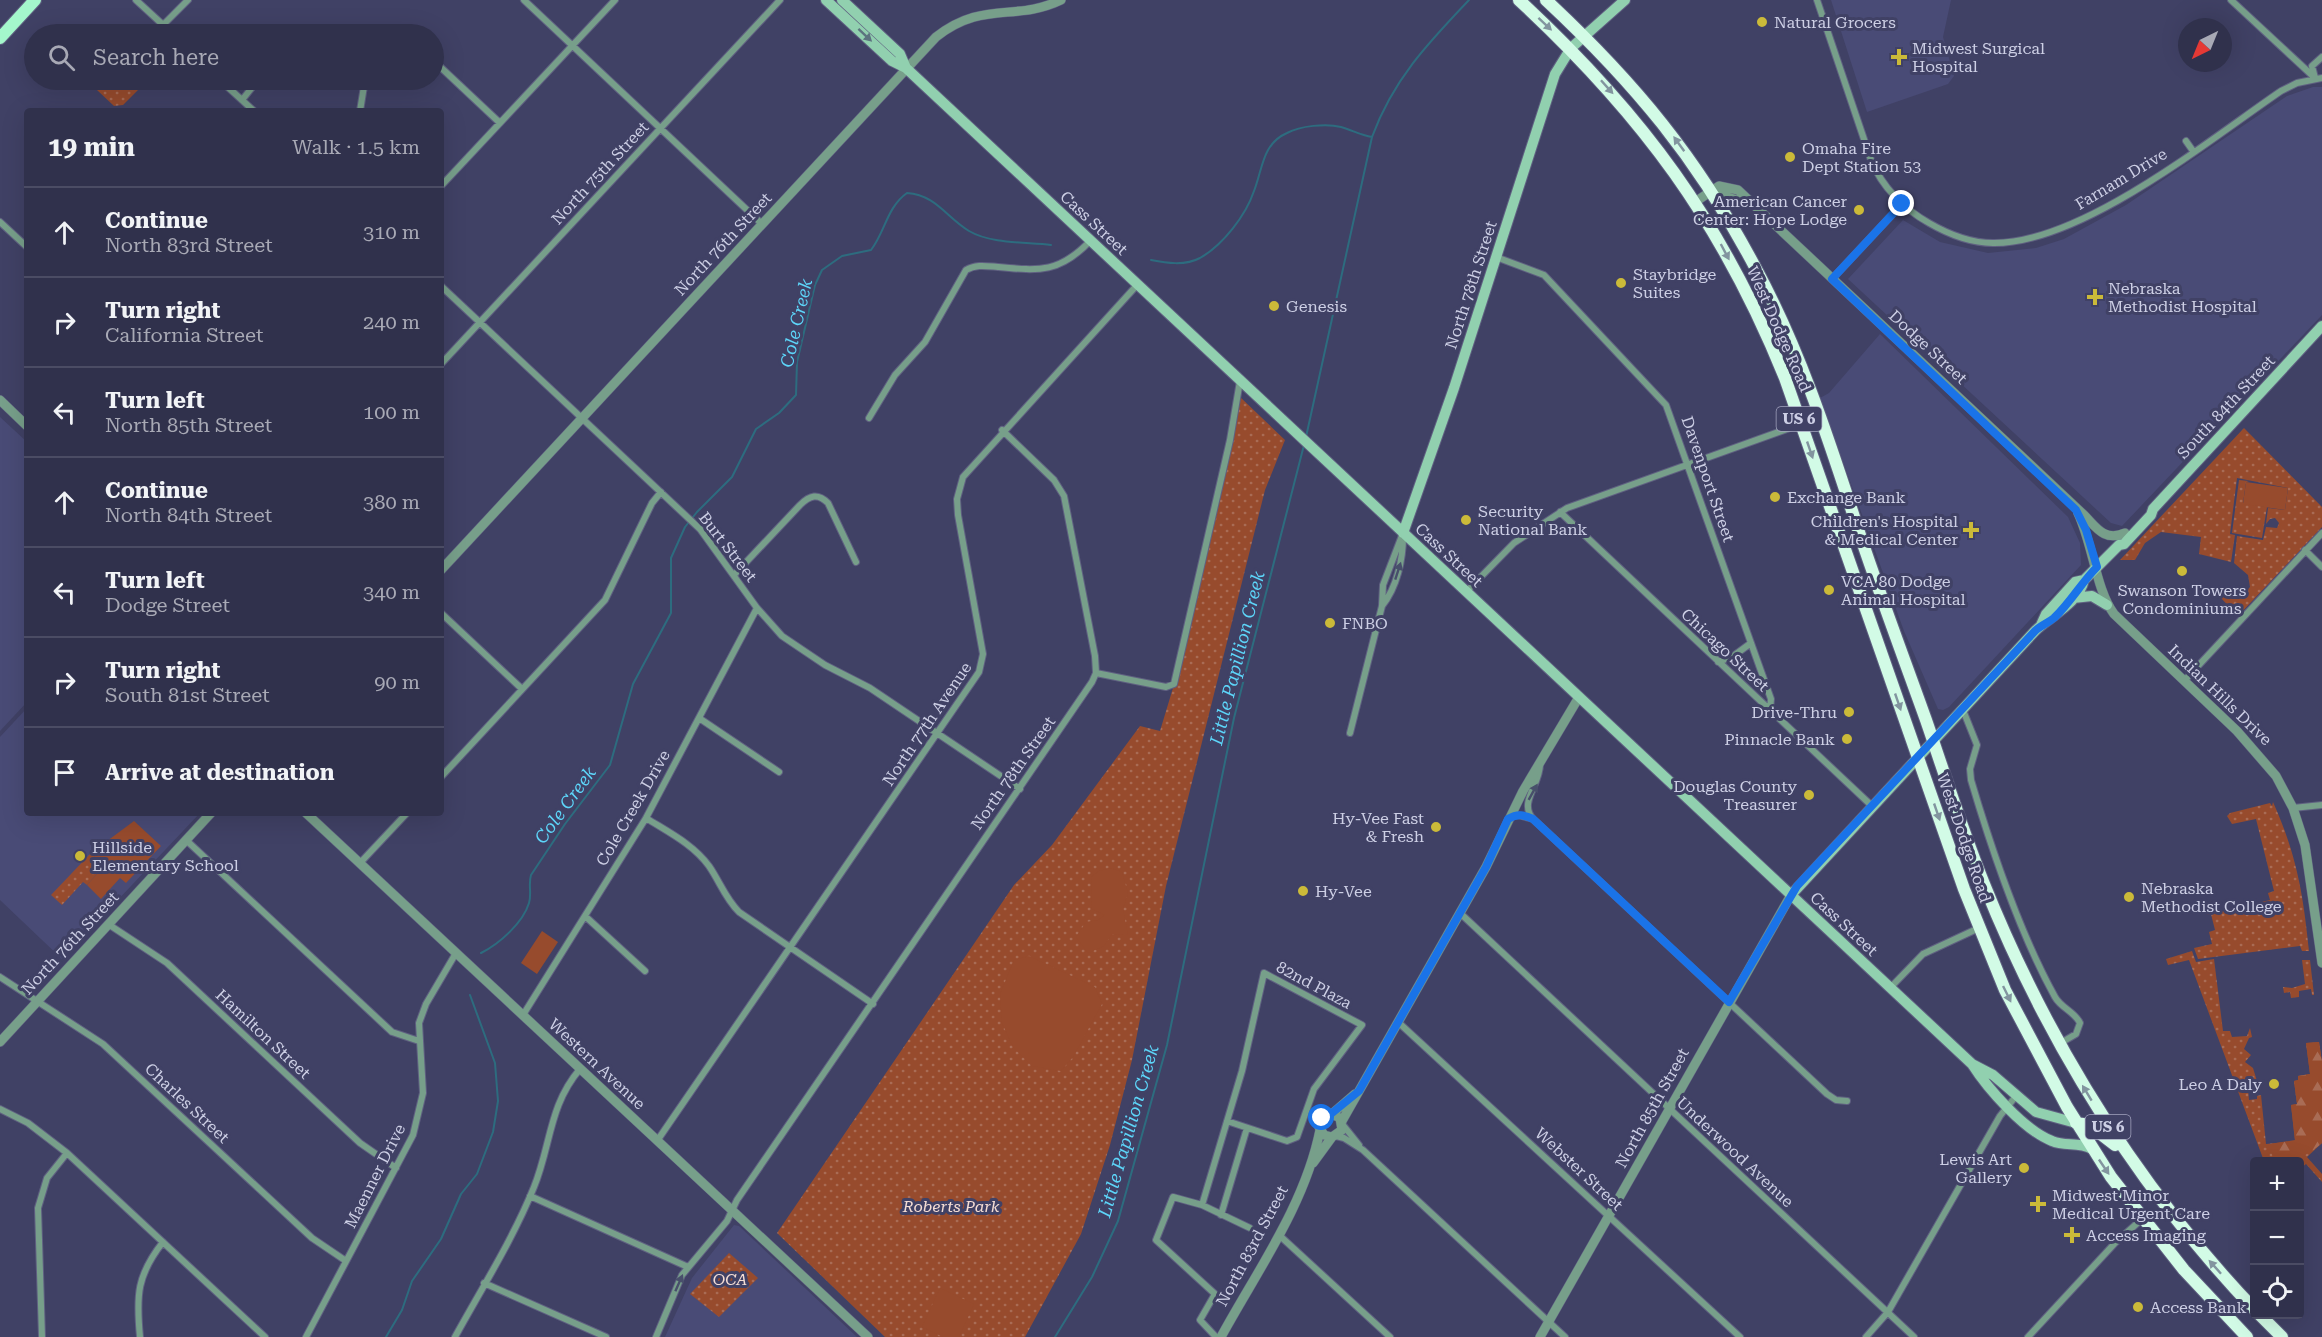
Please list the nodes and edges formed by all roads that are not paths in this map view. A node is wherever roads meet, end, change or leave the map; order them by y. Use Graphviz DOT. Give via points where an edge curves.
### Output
graph roads {
  1 [pos="35,0"];
  2 [pos="136,0"];
  3 [pos="188,0"];
  4 [pos="525,0"];
  5 [pos="615,0"];
  6 [pos="780,0"];
  7 [pos="826,0"];
  8 [pos="842,0"];
  9 [pos="1061,0"];
  10 [pos="1519,0"];
  11 [pos="1546,0"];
  12 [pos="1625,0"];
  13 [pos="1817,0"];
  14 [pos="2231,0"];
  15 [pos="162,24"];
  16 [pos="164,24"];
  17 [pos="1584,36"];
  18 [pos="0,38"];
  19 [pos="573,45"];
  20 [pos="1571,48"];
  21 [pos="2322,57"];
  22 [pos="906,68"];
  23 [pos="444,70"];
  24 [pos="2318,78"];
  25 [pos="231,90"];
  26 [pos="250,90"];
  27 [pos="363,90"];
  28 [pos="242,100"];
  29 [pos="251,108"];
  30 [pos="360,108"];
  31 [pos="500,123"];
  32 [pos="661,127"];
  33 [pos="2186,141"];
  34 [pos="2193,151"];
  35 [pos="444,183"];
  36 [pos="1712,192"];
  37 [pos="1695,202"];
  38 [pos="1902,204"];
  39 [pos="0,222"];
  40 [pos="762,224"];
  41 [pos="1091,240"];
  42 [pos="24,244"];
  43 [pos="1496,257"];
  44 [pos="1832,279"];
  45 [pos="1138,284"];
  46 [pos="444,289"];
  47 [pos="480,322"];
  48 [pos="2322,326"];
  49 [pos="444,361"];
  50 [pos="1240,380"];
  51 [pos="0,400"];
  52 [pos="582,418"];
  53 [pos="869,418"];
  54 [pos="24,423"];
  55 [pos="1801,424"];
  56 [pos="1002,430"];
  57 [pos="1689,464"];
  58 [pos="661,492"];
  59 [pos="2153,509"];
  60 [pos="2076,510"];
  61 [pos="1560,512"];
  62 [pos="1403,533"];
  63 [pos="2125,533"];
  64 [pos="2322,533"];
  65 [pos="2116,548"];
  66 [pos="2306,550"];
  67 [pos="856,562"];
  68 [pos="444,567"];
  69 [pos="2097,567"];
  70 [pos="2322,567"];
  71 [pos="734,575"];
  72 [pos="2084,580"];
  73 [pos="1466,592"];
  74 [pos="2072,598"];
  75 [pos="2107,605"];
  76 [pos="756,608"];
  77 [pos="444,616"];
  78 [pos="2041,626"];
  79 [pos="1751,643"];
  80 [pos="1718,662"];
  81 [pos="1096,673"];
  82 [pos="2184,681"];
  83 [pos="522,689"];
  84 [pos="1579,698"];
  85 [pos="1770,710"];
  86 [pos="1963,710"];
  87 [pos="699,718"];
  88 [pos="938,733"];
  89 [pos="1350,733"];
  90 [pos="1933,742"];
  91 [pos="1918,757"];
  92 [pos="1540,763"];
  93 [pos="779,771"];
  94 [pos="444,774"];
  95 [pos="1020,789"];
  96 [pos="2322,805"];
  97 [pos="1872,806"];
  98 [pos="2293,808"];
  99 [pos="208,816"];
  100 [pos="309,816"];
  101 [pos="404,816"];
  102 [pos="646,819"];
  103 [pos="1508,819"];
  104 [pos="1533,819"];
  105 [pos="186,840"];
  106 [pos="360,864"];
  107 [pos="1791,895"];
  108 [pos="1460,913"];
  109 [pos="585,916"];
  110 [pos="108,924"];
  111 [pos="1978,928"];
  112 [pos="2320,935"];
  113 [pos="791,947"];
  114 [pos="456,953"];
  115 [pos="2322,963"];
  116 [pos="645,971"];
  117 [pos="0,977"];
  118 [pos="1890,988"];
  119 [pos="38,1001"];
  120 [pos="1729,1002"];
  121 [pos="873,1004"];
  122 [pos="523,1015"];
  123 [pos="1398,1022"];
  124 [pos="419,1041"];
  125 [pos="0,1042"];
  126 [pos="2059,1044"];
  127 [pos="1972,1064"];
  128 [pos="580,1069"];
  129 [pos="1359,1091"];
  130 [pos="2016,1096"];
  131 [pos="1847,1101"];
  132 [pos="2007,1105"];
  133 [pos="1668,1108"];
  134 [pos="0,1109"];
  135 [pos="1332,1113"];
  136 [pos="1306,1114"];
  137 [pos="1227,1121"];
  138 [pos="1342,1122"];
  139 [pos="2076,1123"];
  140 [pos="1320,1125"];
  141 [pos="1247,1128"];
  142 [pos="1334,1137"];
  143 [pos="657,1141"];
  144 [pos="2092,1149"];
  145 [pos="1363,1150"];
  146 [pos="67,1153"];
  147 [pos="2126,1154"];
  148 [pos="396,1168"];
  149 [pos="1308,1169"];
  150 [pos="530,1196"];
  151 [pos="1202,1205"];
  152 [pos="732,1211"];
  153 [pos="1221,1215"];
  154 [pos="1609,1215"];
  155 [pos="2142,1219"];
  156 [pos="1250,1228"];
  157 [pos="1278,1235"];
  158 [pos="163,1242"];
  159 [pos="346,1262"];
  160 [pos="688,1267"];
  161 [pos="484,1283"];
  162 [pos="2250,1305"];
  163 [pos="1888,1312"];
  164 [pos="2264,1319"];
  165 [pos="1549,1322"];
  166 [pos="42,1337"];
  167 [pos="140,1337"];
  168 [pos="265,1337"];
  169 [pos="306,1337"];
  170 [pos="455,1337"];
  171 [pos="606,1337"];
  172 [pos="656,1337"];
  173 [pos="868,1337"];
  174 [pos="1216,1337"];
  175 [pos="1221,1337"];
  176 [pos="1390,1337"];
  177 [pos="1540,1337"];
  178 [pos="1565,1337"];
  179 [pos="1740,1337"];
  180 [pos="1866,1337"];
  181 [pos="1914,1337"];
  182 [pos="2028,1337"];
  183 [pos="2247,1337"];
  184 [pos="2282,1337"];
  1 -- 18 [label="main road"];
  2 -- 15 [label="street"];
  3 -- 16 [label="street"];
  4 -- 19 [label="street"];
  5 -- 19 [label="street"];
  6 -- 32 [label="street, North 75th Street"];
  7 -- 22 [label="main road, Cass Street, one-way" via="892,61"];
  8 -- 22 [label="main road, Cass Street" via="900,54"];
  9 -- 22 [label="street, North 76th Street" via="1038,8 985,12 962,19 936,37"];
  10 -- 20 [label="highway, US 6, one-way"];
  11 -- 17 [label="highway, US 6"];
  12 -- 17 [label="main road, North 78th Street"];
  13 -- 38 [label="street, Farnam Drive" via="1874,168"];
  14 -- 24 [label="street"];
  17 -- 20 [label="main road, North 78th Street"];
  36 -- 17 [label="highway, US 6, one-way" via="1655,112"];
  19 -- 31 [label="street"];
  19 -- 32 [label="street"];
  20 -- 37 [label="highway, US 6, one-way" via="1642,128"];
  20 -- 43 [label="main road, North 78th Street" via="1552,81"];
  21 -- 24 [label="street" via="2312,66"];
  22 -- 40 [label="street, North 76th Street"];
  22 -- 41 [label="main road, Cass Street"];
  23 -- 31 [label="street"];
  24 -- 34 [label="street, Farnam Drive" via="2281,91"];
  25 -- 28 [label="street"];
  26 -- 28 [label="street"];
  27 -- 30 [label="street"];
  28 -- 29 [label="street"];
  31 -- 35 [label="street"];
  32 -- 40 [label="street"];
  32 -- 47 [label="street, North 75th Street"];
  33 -- 34 [label="street"];
  34 -- 38 [label="street, Farnam Drive" via="2095,214 2015,241 1985,242 1953,235"];
  36 -- 37 [label="street"];
  36 -- 44 [label="street, Dodge Street" via="1756,208"];
  36 -- 90 [label="highway, West Dodge Road / US 6" via="1757,270 1791,344 1845,486"];
  37 -- 55 [label="highway, West Dodge Road / US 6, one-way" via="1755,310"];
  38 -- 44 [label="street"];
  39 -- 42 [label="street"];
  40 -- 52 [label="street, North 76th Street"];
  41 -- 45 [label="main road, Cass Street"];
  41 -- 53 [label="street" via="1072,259 1054,268 982,266 966,270 925,342 896,375"];
  43 -- 57 [label="street, Davenport Street" via="1544,275 1567,297 1666,405"];
  43 -- 62 [label="main road, North 78th Street"];
  44 -- 60 [label="street, Dodge Street"];
  45 -- 50 [label="main road, Cass Street"];
  45 -- 56 [label="street, North 77th Avenue"];
  46 -- 47 [label="street, Burt Street"];
  47 -- 49 [label="street, North 75th Street"];
  47 -- 52 [label="street, Burt Street"];
  48 -- 59 [label="main road, South 84th Street"];
  50 -- 62 [label="main road, Cass Street"];
  50 -- 81 [label="street" via="1176,678 1166,687"];
  51 -- 54 [label="street"];
  52 -- 58 [label="street, Burt Street"];
  52 -- 68 [label="street, North 76th Street"];
  55 -- 57 [label="street"];
  55 -- 91 [label="highway, West Dodge Road / US 6, one-way"];
  56 -- 81 [label="street" via="1054,480 1064,496"];
  56 -- 88 [label="street, North 77th Avenue" via="967,470 958,489 958,515 983,660"];
  57 -- 61 [label="street"];
  57 -- 79 [label="street, Davenport Street"];
  58 -- 71 [label="street, Burt Street" via="700,529"];
  58 -- 83 [label="street" via="604,600"];
  59 -- 63 [label="main road, South 84th Street" via="2146,510"];
  59 -- 65 [label="main road, South 84th Street" via="2131,537"];
  60 -- 63 [label="street, Dodge Street" via="2103,534"];
  60 -- 69 [label="street, Dodge Street"];
  61 -- 73 [label="street" via="1510,546"];
  61 -- 80 [label="street, Chicago Street"];
  62 -- 73 [label="main road, Cass Street"];
  62 -- 89 [label="street" via="1383,585 1382,606"];
  63 -- 65 [label="main road, South 84th Street"];
  64 -- 66 [label="street"];
  65 -- 69 [label="main road"];
  66 -- 70 [label="street"];
  66 -- 82 [label="street"];
  67 -- 71 [label="street" via="828,503 821,496 813,496"];
  69 -- 72 [label="main road"];
  69 -- 75 [label="street"];
  71 -- 76 [label="street, Burt Street"];
  72 -- 74 [label="main road"];
  72 -- 78 [label="main road" via="2075,582 2046,614"];
  73 -- 84 [label="main road, Cass Street"];
  74 -- 75 [label="main road" via="2092,596"];
  74 -- 78 [label="main road"];
  75 -- 82 [label="street, Indian Hills Drive"];
  76 -- 87 [label="street, Cole Creek Drive"];
  76 -- 88 [label="street, Burt Street" via="808,656 870,688"];
  77 -- 83 [label="street"];
  78 -- 86 [label="main road"];
  79 -- 80 [label="street"];
  79 -- 85 [label="street, Davenport Street" via="1771,701"];
  80 -- 85 [label="street, Chicago Street"];
  81 -- 95 [label="street, North 78th Street"];
  82 -- 98 [label="street, Indian Hills Drive" via="2254,748 2276,776"];
  83 -- 94 [label="street"];
  84 -- 92 [label="street"];
  84 -- 107 [label="main road, Cass Street"];
  85 -- 97 [label="street, Chicago Street"];
  86 -- 90 [label="main road"];
  86 -- 126 [label="street" via="1977,745 1971,780 2025,932 2055,997 2080,1023 2076,1034"];
  87 -- 93 [label="street"];
  87 -- 102 [label="street, Cole Creek Drive"];
  88 -- 95 [label="street, Burt Street"];
  88 -- 113 [label="street, North 77th Avenue"];
  90 -- 91 [label="main road"];
  90 -- 126 [label="highway, West Dodge Road / US 6" via="1994,909"];
  91 -- 97 [label="main road"];
  91 -- 111 [label="highway, West Dodge Road / US 6, one-way"];
  92 -- 103 [label="street"];
  104 -- 92 [label="street, one-way" via="1527,802 1538,782"];
  95 -- 121 [label="street, North 78th Street"];
  96 -- 98 [label="street"];
  97 -- 107 [label="main road"];
  98 -- 112 [label="street, Indian Hills Drive" via="2307,855"];
  99 -- 105 [label="street, North 76th Street"];
  100 -- 106 [label="street, Western Avenue"];
  101 -- 106 [label="street"];
  102 -- 109 [label="street, Cole Creek Drive"];
  102 -- 113 [label="street" via="697,853 732,905"];
  103 -- 104 [label="street" via="1518,814"];
  103 -- 108 [label="street"];
  104 -- 120 [label="street"];
  105 -- 110 [label="street, North 76th Street"];
  105 -- 124 [label="street" via="392,1032"];
  106 -- 114 [label="street, Western Avenue"];
  107 -- 118 [label="main road, Cass Street"];
  107 -- 120 [label="street, North 85th Street"];
  108 -- 123 [label="street"];
  108 -- 133 [label="street, Underwood Avenue"];
  109 -- 116 [label="street"];
  109 -- 122 [label="street, Cole Creek Drive"];
  110 -- 119 [label="street, North 76th Street"];
  110 -- 148 [label="street, Hamilton Street" via="167,963 360,1143"];
  111 -- 118 [label="street" via="1923,954"];
  111 -- 139 [label="highway, West Dodge Road / US 6, one-way" via="2018,1015"];
  112 -- 115 [label="street, Indian Hills Drive"];
  113 -- 121 [label="street"];
  113 -- 143 [label="street, North 77th Avenue"];
  114 -- 122 [label="street, Western Avenue"];
  114 -- 124 [label="street, Maenner Drive" via="422,1013"];
  117 -- 119 [label="street, Charles Street"];
  118 -- 127 [label="main road, Cass Street"];
  119 -- 125 [label="street, North 76th Street"];
  119 -- 159 [label="street, Charles Street" via="103,1044 312,1238"];
  120 -- 131 [label="street" via="1827,1094"];
  120 -- 133 [label="street, North 85th Street"];
  121 -- 152 [label="street, North 78th Street"];
  122 -- 128 [label="street, Western Avenue"];
  123 -- 129 [label="street"];
  123 -- 154 [label="street, Webster Street"];
  124 -- 148 [label="street, Maenner Drive" via="421,1106 413,1136"];
  147 -- 126 [label="highway, West Dodge Road / US 6, one-way"];
  127 -- 130 [label="main road, Cass Street"];
  127 -- 132 [label="main road, Cass Street" via="1986,1086"];
  128 -- 143 [label="street, Western Avenue"];
  128 -- 150 [label="street" via="560,1096"];
  129 -- 135 [label="street"];
  129 -- 138 [label="street"];
  130 -- 132 [label="street"];
  130 -- 139 [label="main road, Cass Street" via="2046,1117"];
  132 -- 144 [label="main road, Cass Street" via="2049,1140"];
  132 -- 163 [label="street"];
  133 -- 154 [label="street, North 85th Street"];
  133 -- 163 [label="street, Underwood Avenue"];
  134 -- 146 [label="street" via="28,1123"];
  135 -- 138 [label="street"];
  135 -- 140 [label="street" via="1326,1114"];
  136 -- 137 [label="street, 82nd Plaza" via="1314,1089 1362,1025 1264,973"];
  136 -- 140 [label="street"];
  136 -- 141 [label="street, 82nd Plaza" via="1297,1137 1287,1142"];
  137 -- 141 [label="street, 82nd Plaza"];
  137 -- 151 [label="street, 82nd Plaza"];
  138 -- 142 [label="street" via="1342,1130"];
  138 -- 145 [label="street"];
  139 -- 144 [label="highway, West Dodge Road / US 6"];
  139 -- 147 [label="highway" via="2092,1127"];
  140 -- 142 [label="street" via="1324,1135"];
  140 -- 149 [label="street, North 83rd Street"];
  141 -- 153 [label="street"];
  142 -- 145 [label="street" via="1344,1138"];
  142 -- 149 [label="street, North 83rd Street"];
  143 -- 152 [label="street, Western Avenue"];
  144 -- 155 [label="highway, West Dodge Road / US 6, one-way"];
  145 -- 165 [label="street"];
  146 -- 158 [label="street"];
  146 -- 166 [label="street" via="47,1178 38,1209"];
  162 -- 147 [label="highway, West Dodge Road / US 6, one-way" via="2178,1224"];
  148 -- 159 [label="street, Maenner Drive"];
  149 -- 157 [label="street, North 83rd Street"];
  150 -- 160 [label="street"];
  150 -- 161 [label="street"];
  151 -- 153 [label="street"];
  151 -- 174 [label="street" via="1173,1197 1156,1240 1215,1294 1200,1320"];
  152 -- 160 [label="street, North 78th Street"];
  152 -- 173 [label="street, Western Avenue"];
  153 -- 156 [label="street"];
  154 -- 165 [label="street, North 85th Street"];
  154 -- 179 [label="street, Webster Street"];
  155 -- 182 [label="street"];
  155 -- 183 [label="highway, West Dodge Road / US 6"];
  157 -- 175 [label="street, North 83rd Street"];
  157 -- 176 [label="street"];
  158 -- 167 [label="street" via="144,1268 140,1282"];
  158 -- 168 [label="street"];
  159 -- 169 [label="street, Maenner Drive"];
  172 -- 160 [label="street, North 78th Street, one-way"];
  161 -- 170 [label="street"];
  161 -- 171 [label="street"];
  163 -- 180 [label="street"];
  163 -- 181 [label="street, Underwood Avenue"];
  164 -- 184 [label="highway"];
  165 -- 177 [label="street, North 85th Street"];
  165 -- 178 [label="street"];
}
